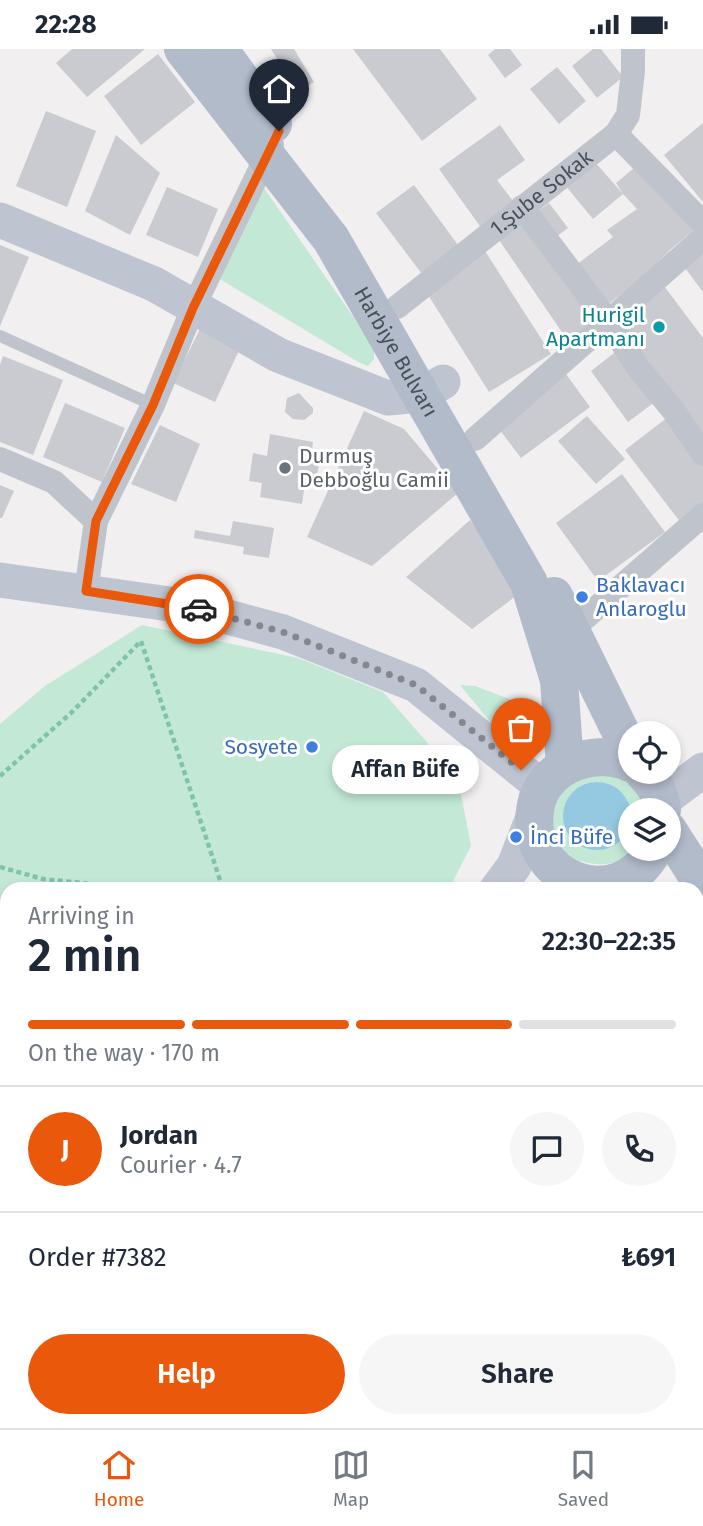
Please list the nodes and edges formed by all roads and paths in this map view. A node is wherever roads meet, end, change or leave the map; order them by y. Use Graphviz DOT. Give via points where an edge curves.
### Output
graph roads {
  1 [pos="183,49"];
  2 [pos="219,49"];
  3 [pos="632,49"];
  4 [pos="616,134"];
  5 [pos="273,144"];
  6 [pos="522,207"];
  7 [pos="0,220"];
  8 [pos="703,223"];
  9 [pos="703,238"];
  10 [pos="397,307"];
  11 [pos="193,308"];
  12 [pos="608,321"];
  13 [pos="0,336"];
  14 [pos="432,388"];
  15 [pos="153,405"];
  16 [pos="475,439"];
  17 [pos="703,454"];
  18 [pos="0,460"];
  19 [pos="703,515"];
  20 [pos="96,521"];
  21 [pos="0,580"];
  22 [pos="86,591"];
  23 [pos="570,631"];
  24 [pos="618,727"];
  25 [pos="618,759"];
  26 [pos="703,770"];
  27 [pos="0,776"];
  28 [pos="547,789"];
  29 [pos="666,798"];
  30 [pos="681,844"];
  31 [pos="647,861"];
  32 [pos="0,867"];
  33 [pos="72,882"];
  34 [pos="221,882"];
  35 [pos="502,882"];
  36 [pos="577,882"];
  37 [pos="618,882"];
  38 [pos="701,882"];
  1 -- 5 [label="main road, Harbiye Bulvarı"];
  2 -- 5 [label="main road, Harbiye Bulvarı"];
  3 -- 4 [label="street, 1.Şube Sokak" via="628,115"];
  4 -- 6 [label="street, 1.Şube Sokak"];
  4 -- 8 [label="street"];
  5 -- 10 [label="main road, Harbiye Bulvarı" via="345,222"];
  5 -- 11 [label="street"];
  5 -- 14 [label="main road, Harbiye Bulvarı"];
  6 -- 10 [label="street, 1.Şube Sokak"];
  6 -- 12 [label="street"];
  7 -- 11 [label="street" via="154,284"];
  9 -- 12 [label="street"];
  10 -- 14 [label="main road, Harbiye Bulvarı"];
  11 -- 14 [label="street" via="278,355 388,398"];
  11 -- 15 [label="street"];
  12 -- 16 [label="street"];
  12 -- 17 [label="street"];
  13 -- 15 [label="lane"];
  14 -- 16 [label="main road, Harbiye Bulvarı"];
  14 -- 28 [label="main road, Harbiye Bulvarı" via="529,583 559,680"];
  15 -- 20 [label="street"];
  16 -- 23 [label="main road, Harbiye Bulvarı"];
  18 -- 20 [label="street" via="54,482"];
  19 -- 23 [label="street"];
  20 -- 22 [label="street"];
  21 -- 22 [label="street"];
  22 -- 28 [label="street" via="191,607 283,632 416,685"];
  23 -- 24 [label="main road, Harbiye Bulvarı"];
  25 -- 28 [label="main road" via="583,759"];
  26 -- 29 [label="street"];
  27 -- 34 [label="path" via="72,712 141,641"];
  28 -- 35 [label="street" via="514,866"];
  28 -- 36 [label="main road, Harbiye Bulvarı" via="535,836 543,856 558,872"];
  30 -- 38 [label="main road"];
  31 -- 37 [label="main road, Harbiye Bulvarı"];
  32 -- 33 [label="path"];
}
